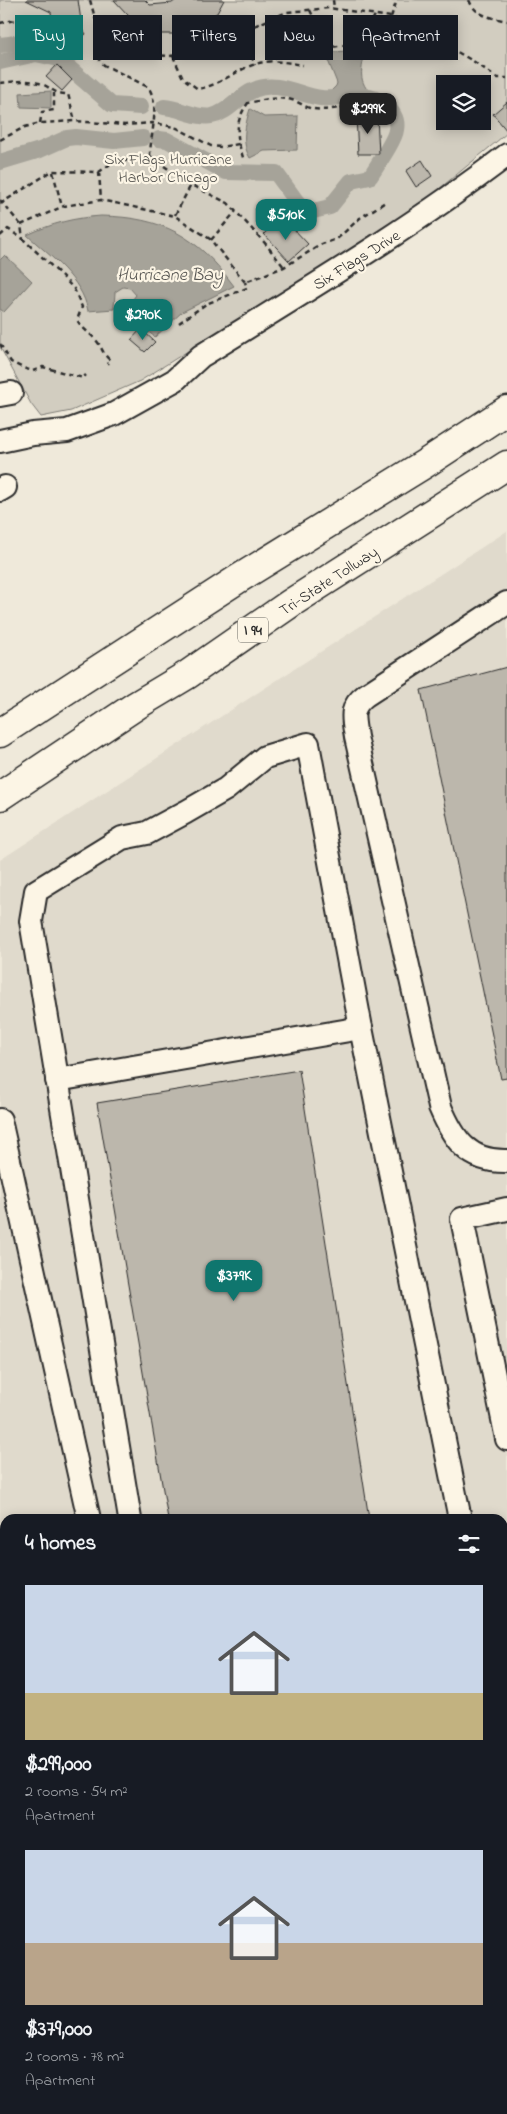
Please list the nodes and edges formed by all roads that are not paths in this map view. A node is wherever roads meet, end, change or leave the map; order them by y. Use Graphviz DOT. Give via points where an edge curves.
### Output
graph roads {
  1 [pos="507,155"];
  2 [pos="507,410"];
  3 [pos="0,441"];
  4 [pos="507,465"];
  5 [pos="507,603"];
  6 [pos="0,733"];
  7 [pos="0,796"];
  8 [pos="361,1028"];
  9 [pos="57,1080"];
  10 [pos="0,1120"];
  11 [pos="507,1161"];
  12 [pos="507,1209"];
  13 [pos="507,1439"];
  14 [pos="88,1514"];
  15 [pos="129,1514"];
  16 [pos="459,1514"];
  1 -- 3 [label="street, Six Flags Drive" via="400,232 201,356 184,361 128,392 62,418 33,434"];
  2 -- 6 [label="highway"];
  4 -- 7 [label="highway, Tri-State Tollway / I 94" via="291,603 187,675"];
  5 -- 11 [label="street" via="366,695 357,702 353,712 440,1107 449,1129 461,1145 477,1157"];
  8 -- 9 [label="street"];
  8 -- 9 [label="street" via="308,744 265,757 226,789 147,833 122,838 36,891 30,921"];
  8 -- 16 [label="street"];
  9 -- 15 [label="street"];
  10 -- 14 [label="street"];
  12 -- 13 [label="street" via="462,1219"];
}
